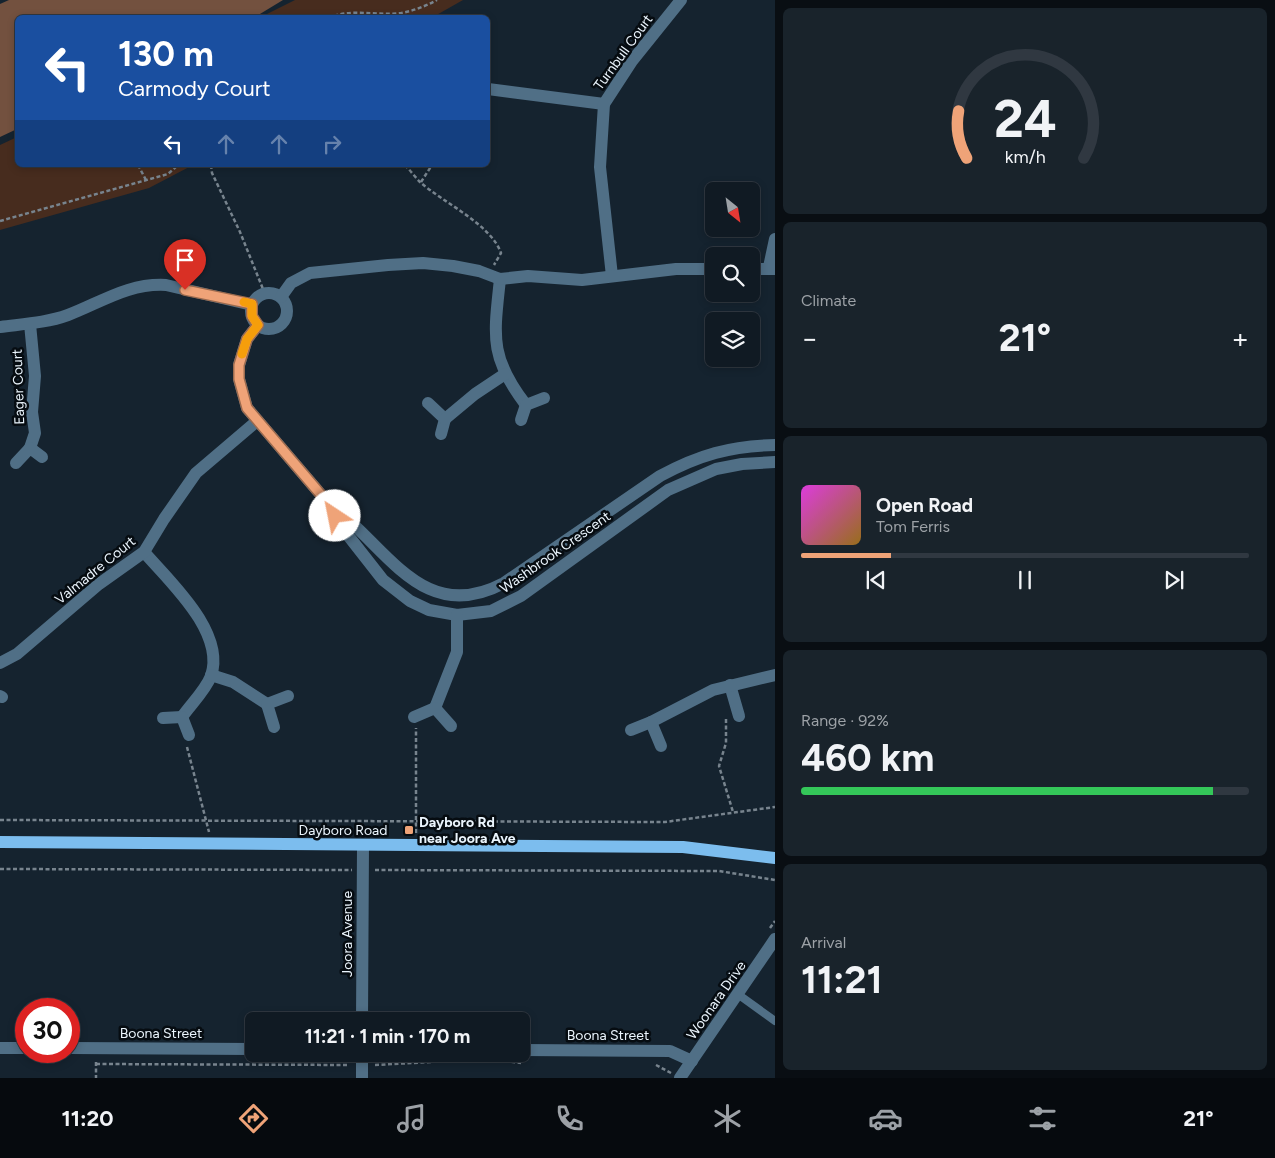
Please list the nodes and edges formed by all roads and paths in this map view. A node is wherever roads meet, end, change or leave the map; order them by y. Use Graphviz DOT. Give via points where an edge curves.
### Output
graph roads {
  1 [pos="437,0"];
  2 [pos="681,0"];
  3 [pos="335,15"];
  4 [pos="490,89"];
  5 [pos="604,104"];
  6 [pos="139,167"];
  7 [pos="176,167"];
  8 [pos="211,167"];
  9 [pos="407,167"];
  10 [pos="431,167"];
  11 [pos="146,180"];
  12 [pos="421,182"];
  13 [pos="0,220"];
  14 [pos="775,239"];
  15 [pos="772,268"];
  16 [pos="705,269"];
  17 [pos="487,274"];
  18 [pos="612,276"];
  19 [pos="500,279"];
  20 [pos="265,294"];
  21 [pos="281,297"];
  22 [pos="252,304"];
  23 [pos="30,324"];
  24 [pos="258,325"];
  25 [pos="0,327"];
  26 [pos="505,374"];
  27 [pos="544,398"];
  28 [pos="428,403"];
  29 [pos="526,405"];
  30 [pos="445,419"];
  31 [pos="522,420"];
  32 [pos="257,421"];
  33 [pos="441,434"];
  34 [pos="775,445"];
  35 [pos="30,448"];
  36 [pos="42,457"];
  37 [pos="775,462"];
  38 [pos="16,463"];
  39 [pos="328,503"];
  40 [pos="144,552"];
  41 [pos="457,615"];
  42 [pos="0,663"];
  43 [pos="211,675"];
  44 [pos="775,676"];
  45 [pos="730,685"];
  46 [pos="288,696"];
  47 [pos="734,701"];
  48 [pos="267,704"];
  49 [pos="435,708"];
  50 [pos="739,716"];
  51 [pos="182,717"];
  52 [pos="414,717"];
  53 [pos="163,718"];
  54 [pos="651,722"];
  55 [pos="450,726"];
  56 [pos="274,727"];
  57 [pos="631,730"];
  58 [pos="189,735"];
  59 [pos="661,746"];
  60 [pos="775,808"];
  61 [pos="733,812"];
  62 [pos="0,820"];
  63 [pos="206,820"];
  64 [pos="416,820"];
  65 [pos="0,842"];
  66 [pos="212,845"];
  67 [pos="416,845"];
  68 [pos="363,846"];
  69 [pos="774,859"];
  70 [pos="0,870"];
  71 [pos="355,870"];
  72 [pos="372,870"];
  73 [pos="775,880"];
  74 [pos="775,940"];
  75 [pos="738,995"];
  76 [pos="362,1012"];
  77 [pos="775,1021"];
  78 [pos="0,1048"];
  79 [pos="15,1048"];
  80 [pos="80,1048"];
  81 [pos="96,1048"];
  82 [pos="245,1049"];
  83 [pos="530,1050"];
  84 [pos="692,1061"];
  85 [pos="362,1062"];
  86 [pos="96,1064"];
  87 [pos="349,1065"];
  88 [pos="96,1078"];
  89 [pos="362,1078"];
  90 [pos="680,1078"];
  1 -- 3 [label="path" via="400,13"];
  2 -- 5 [label="street, Turnbull Court" via="632,61"];
  4 -- 5 [label="street"];
  5 -- 18 [label="street, Turnbull Court" via="600,167"];
  6 -- 11 [label="path"];
  7 -- 11 [label="path" via="168,174"];
  8 -- 20 [label="path"];
  9 -- 12 [label="path"];
  10 -- 12 [label="path"];
  11 -- 13 [label="path"];
  12 -- 17 [label="path" via="486,231 495,242 500,249 500,257"];
  14 -- 15 [label="street"];
  16 -- 18 [label="street"];
  17 -- 19 [label="street"];
  17 -- 21 [label="street" via="423,263 320,271 296,279"];
  18 -- 19 [label="street" via="582,280 528,276"];
  19 -- 26 [label="street" via="495,339 498,359"];
  20 -- 21 [label="street"];
  20 -- 22 [label="street"];
  21 -- 24 [label="street" via="287,308 281,324 269,329"];
  22 -- 23 [label="street" via="151,284 118,292 68,315"];
  22 -- 24 [label="street" via="252,316"];
  23 -- 25 [label="street"];
  23 -- 35 [label="street, Eager Court" via="35,376 32,412 35,433"];
  24 -- 32 [label="street, Washbrook Crescent" via="247,339 239,365 239,379 247,408"];
  26 -- 29 [label="street"];
  26 -- 30 [label="street"];
  27 -- 29 [label="street"];
  28 -- 30 [label="street"];
  29 -- 31 [label="street"];
  30 -- 33 [label="street"];
  32 -- 39 [label="street, Washbrook Crescent"];
  32 -- 40 [label="street, Valmadre Court" via="196,473"];
  34 -- 39 [label="street, Washbrook Crescent" via="726,449 682,464 504,583 488,592 472,595 440,594 414,582 351,520"];
  35 -- 36 [label="street"];
  35 -- 38 [label="street"];
  37 -- 41 [label="street, Washbrook Crescent" via="716,469 692,478 668,490 505,605 491,611"];
  39 -- 41 [label="street, Washbrook Crescent" via="343,528 395,591 429,610"];
  40 -- 42 [label="street, Valmadre Court" via="99,584 18,654"];
  40 -- 43 [label="street" via="198,614 210,648"];
  41 -- 49 [label="street" via="457,652"];
  43 -- 48 [label="street" via="233,682"];
  43 -- 51 [label="street"];
  44 -- 45 [label="street"];
  45 -- 47 [label="street"];
  45 -- 54 [label="street"];
  46 -- 48 [label="street"];
  47 -- 50 [label="street"];
  47 -- 61 [label="path" via="726,708 726,743 719,766"];
  48 -- 56 [label="street"];
  49 -- 52 [label="street"];
  49 -- 55 [label="street"];
  51 -- 53 [label="street"];
  51 -- 58 [label="street"];
  52 -- 64 [label="path"];
  54 -- 57 [label="street"];
  54 -- 59 [label="street"];
  58 -- 63 [label="path" via="185,740"];
  60 -- 61 [label="path"];
  61 -- 64 [label="path" via="665,822"];
  62 -- 63 [label="path"];
  63 -- 64 [label="path"];
  63 -- 66 [label="path"];
  64 -- 67 [label="path"];
  65 -- 66 [label="main road, Dayboro Road"];
  66 -- 68 [label="main road, Dayboro Road"];
  67 -- 68 [label="main road, Dayboro Road"];
  67 -- 69 [label="main road, Dayboro Road" via="683,847"];
  68 -- 76 [label="street, Joora Avenue"];
  70 -- 71 [label="path"];
  72 -- 73 [label="path" via="719,871"];
  74 -- 75 [label="street, Woonara Drive"];
  75 -- 77 [label="lane"];
  75 -- 84 [label="street, Woonara Drive"];
  78 -- 79 [label="street"];
  80 -- 81 [label="street, Boona Street"];
  81 -- 82 [label="street, Boona Street"];
  81 -- 86 [label="path"];
  83 -- 84 [label="street, Boona Street" via="670,1051"];
  84 -- 90 [label="street, Woonara Drive"];
  85 -- 89 [label="street"];
  86 -- 87 [label="path"];
  86 -- 88 [label="path"];
}
